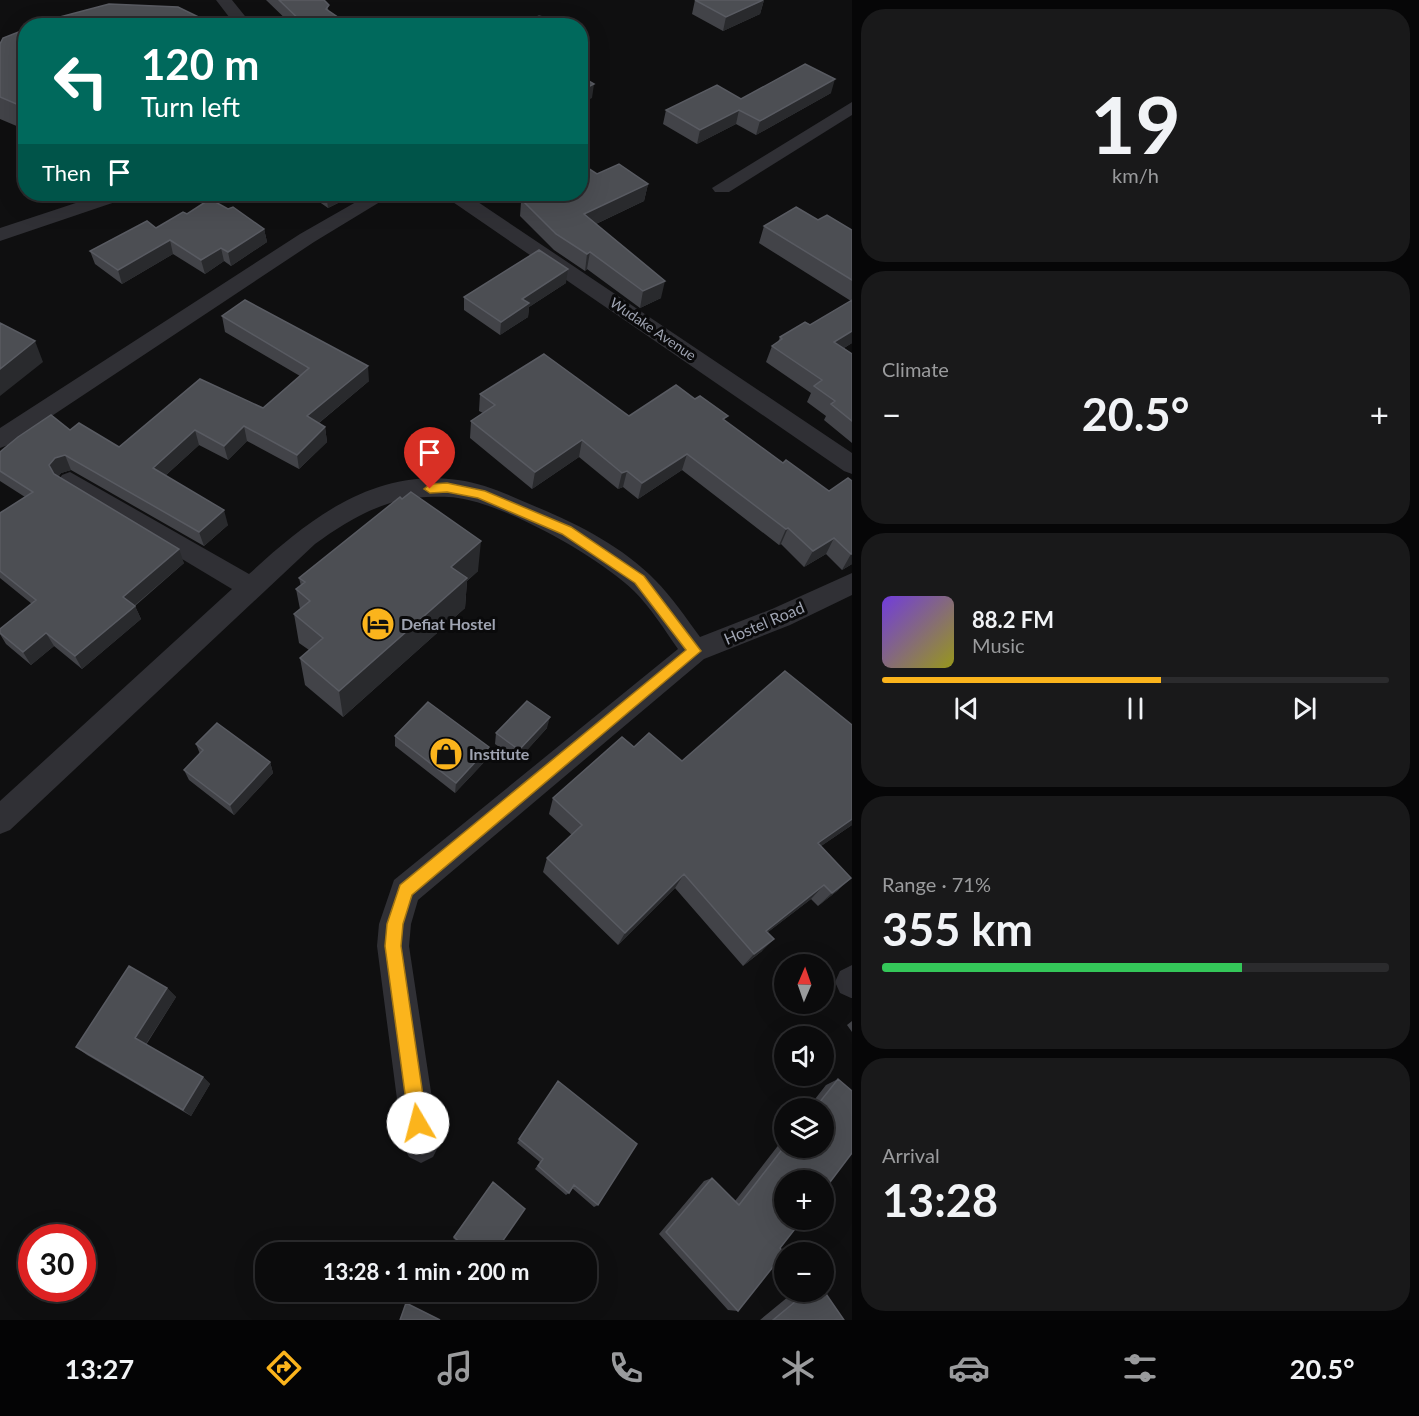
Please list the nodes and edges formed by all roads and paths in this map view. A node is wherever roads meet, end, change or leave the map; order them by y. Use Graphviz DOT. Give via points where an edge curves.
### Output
graph roads {
  1 [pos="224,0"];
  2 [pos="239,18"];
  3 [pos="852,107"];
  4 [pos="722,188"];
  5 [pos="100,201"];
  6 [pos="371,201"];
  7 [pos="464,201"];
  8 [pos="0,235"];
  9 [pos="0,440"];
  10 [pos="852,465"];
  11 [pos="70,481"];
  12 [pos="852,584"];
  13 [pos="251,588"];
  14 [pos="695,651"];
  15 [pos="0,820"];
  16 [pos="421,1145"];
  1 -- 2 [label="street"];
  3 -- 4 [label="street"];
  5 -- 8 [label="street"];
  6 -- 9 [label="street" via="297,244"];
  7 -- 10 [label="street, Wudake Avenue"];
  11 -- 13 [label="street"];
  12 -- 14 [label="street, Hostel Road"];
  13 -- 14 [label="street" via="313,532 353,506 402,492 447,487 480,494 519,510 566,531 603,555 639,579"];
  13 -- 15 [label="street"];
  14 -- 16 [label="street, Hostel Road" via="405,891 393,946"];
}
